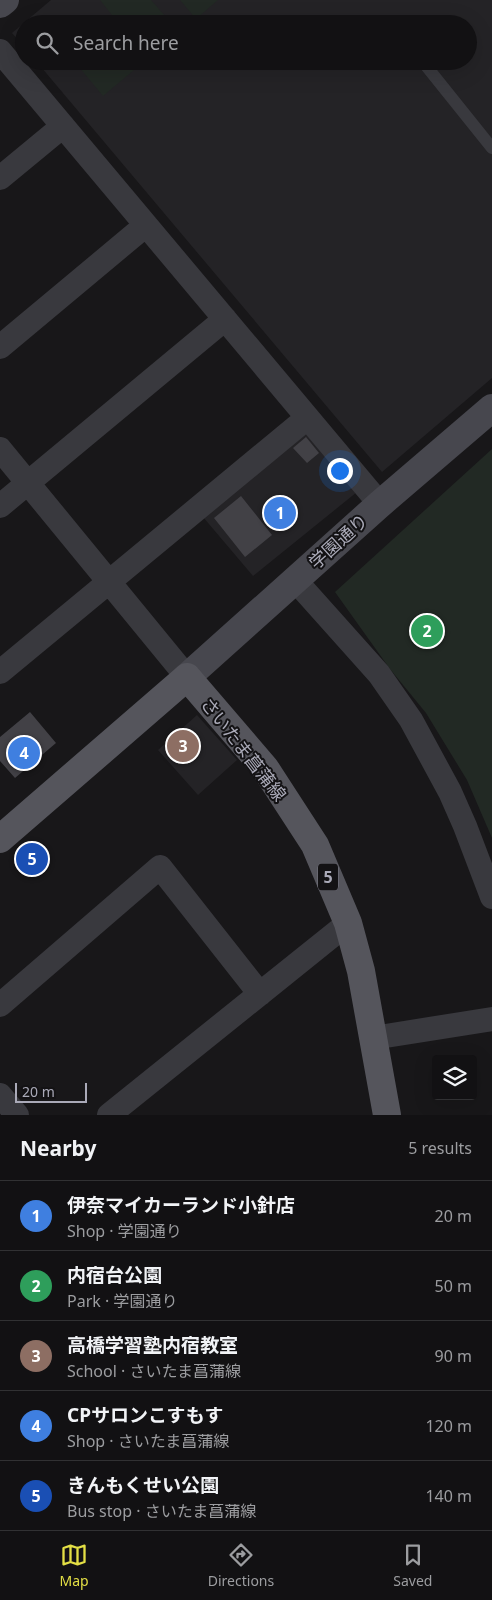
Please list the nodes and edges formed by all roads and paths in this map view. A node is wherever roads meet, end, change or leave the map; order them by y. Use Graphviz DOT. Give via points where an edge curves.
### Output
graph roads {
  1 [pos="5,0"];
  2 [pos="0,4"];
  3 [pos="0,51"];
  4 [pos="15,69"];
  5 [pos="16,70"];
  6 [pos="429,70"];
  7 [pos="63,126"];
  8 [pos="492,148"];
  9 [pos="0,178"];
  10 [pos="146,226"];
  11 [pos="225,319"];
  12 [pos="0,347"];
  13 [pos="492,408"];
  14 [pos="307,418"];
  15 [pos="0,449"];
  16 [pos="28,483"];
  17 [pos="380,504"];
  18 [pos="0,506"];
  19 [pos="295,580"];
  20 [pos="109,582"];
  21 [pos="0,672"];
  22 [pos="187,676"];
  23 [pos="0,840"];
  24 [pos="492,896"];
  25 [pos="348,923"];
  26 [pos="260,994"];
  27 [pos="0,1005"];
  28 [pos="492,1019"];
  29 [pos="373,1038"];
  30 [pos="0,1095"];
  31 [pos="17,1115"];
  32 [pos="109,1115"];
  33 [pos="387,1115"];
  1 -- 2 [label="street"];
  3 -- 4 [label="street"];
  5 -- 7 [label="street"];
  6 -- 8 [label="lane"];
  7 -- 9 [label="street"];
  7 -- 10 [label="street"];
  10 -- 11 [label="street"];
  10 -- 12 [label="street"];
  11 -- 14 [label="street"];
  11 -- 16 [label="street"];
  13 -- 17 [label="street, 学園通り"];
  14 -- 17 [label="street"];
  14 -- 20 [label="street"];
  15 -- 16 [label="street"];
  16 -- 18 [label="street"];
  16 -- 20 [label="street"];
  17 -- 19 [label="street, 学園通り"];
  19 -- 22 [label="street, 学園通り"];
  19 -- 24 [label="street" via="379,674 411,720 450,792"];
  20 -- 21 [label="street"];
  20 -- 22 [label="street"];
  22 -- 23 [label="main road"];
  22 -- 25 [label="main road, さいたま菖蒲線 / 5" via="265,768 315,845"];
  25 -- 26 [label="street"];
  25 -- 29 [label="main road, さいたま菖蒲線 / 5" via="361,971"];
  26 -- 27 [label="street" via="160,867"];
  26 -- 32 [label="street"];
  28 -- 29 [label="street"];
  29 -- 33 [label="main road, さいたま菖蒲線 / 5"];
  30 -- 31 [label="street"];
}
